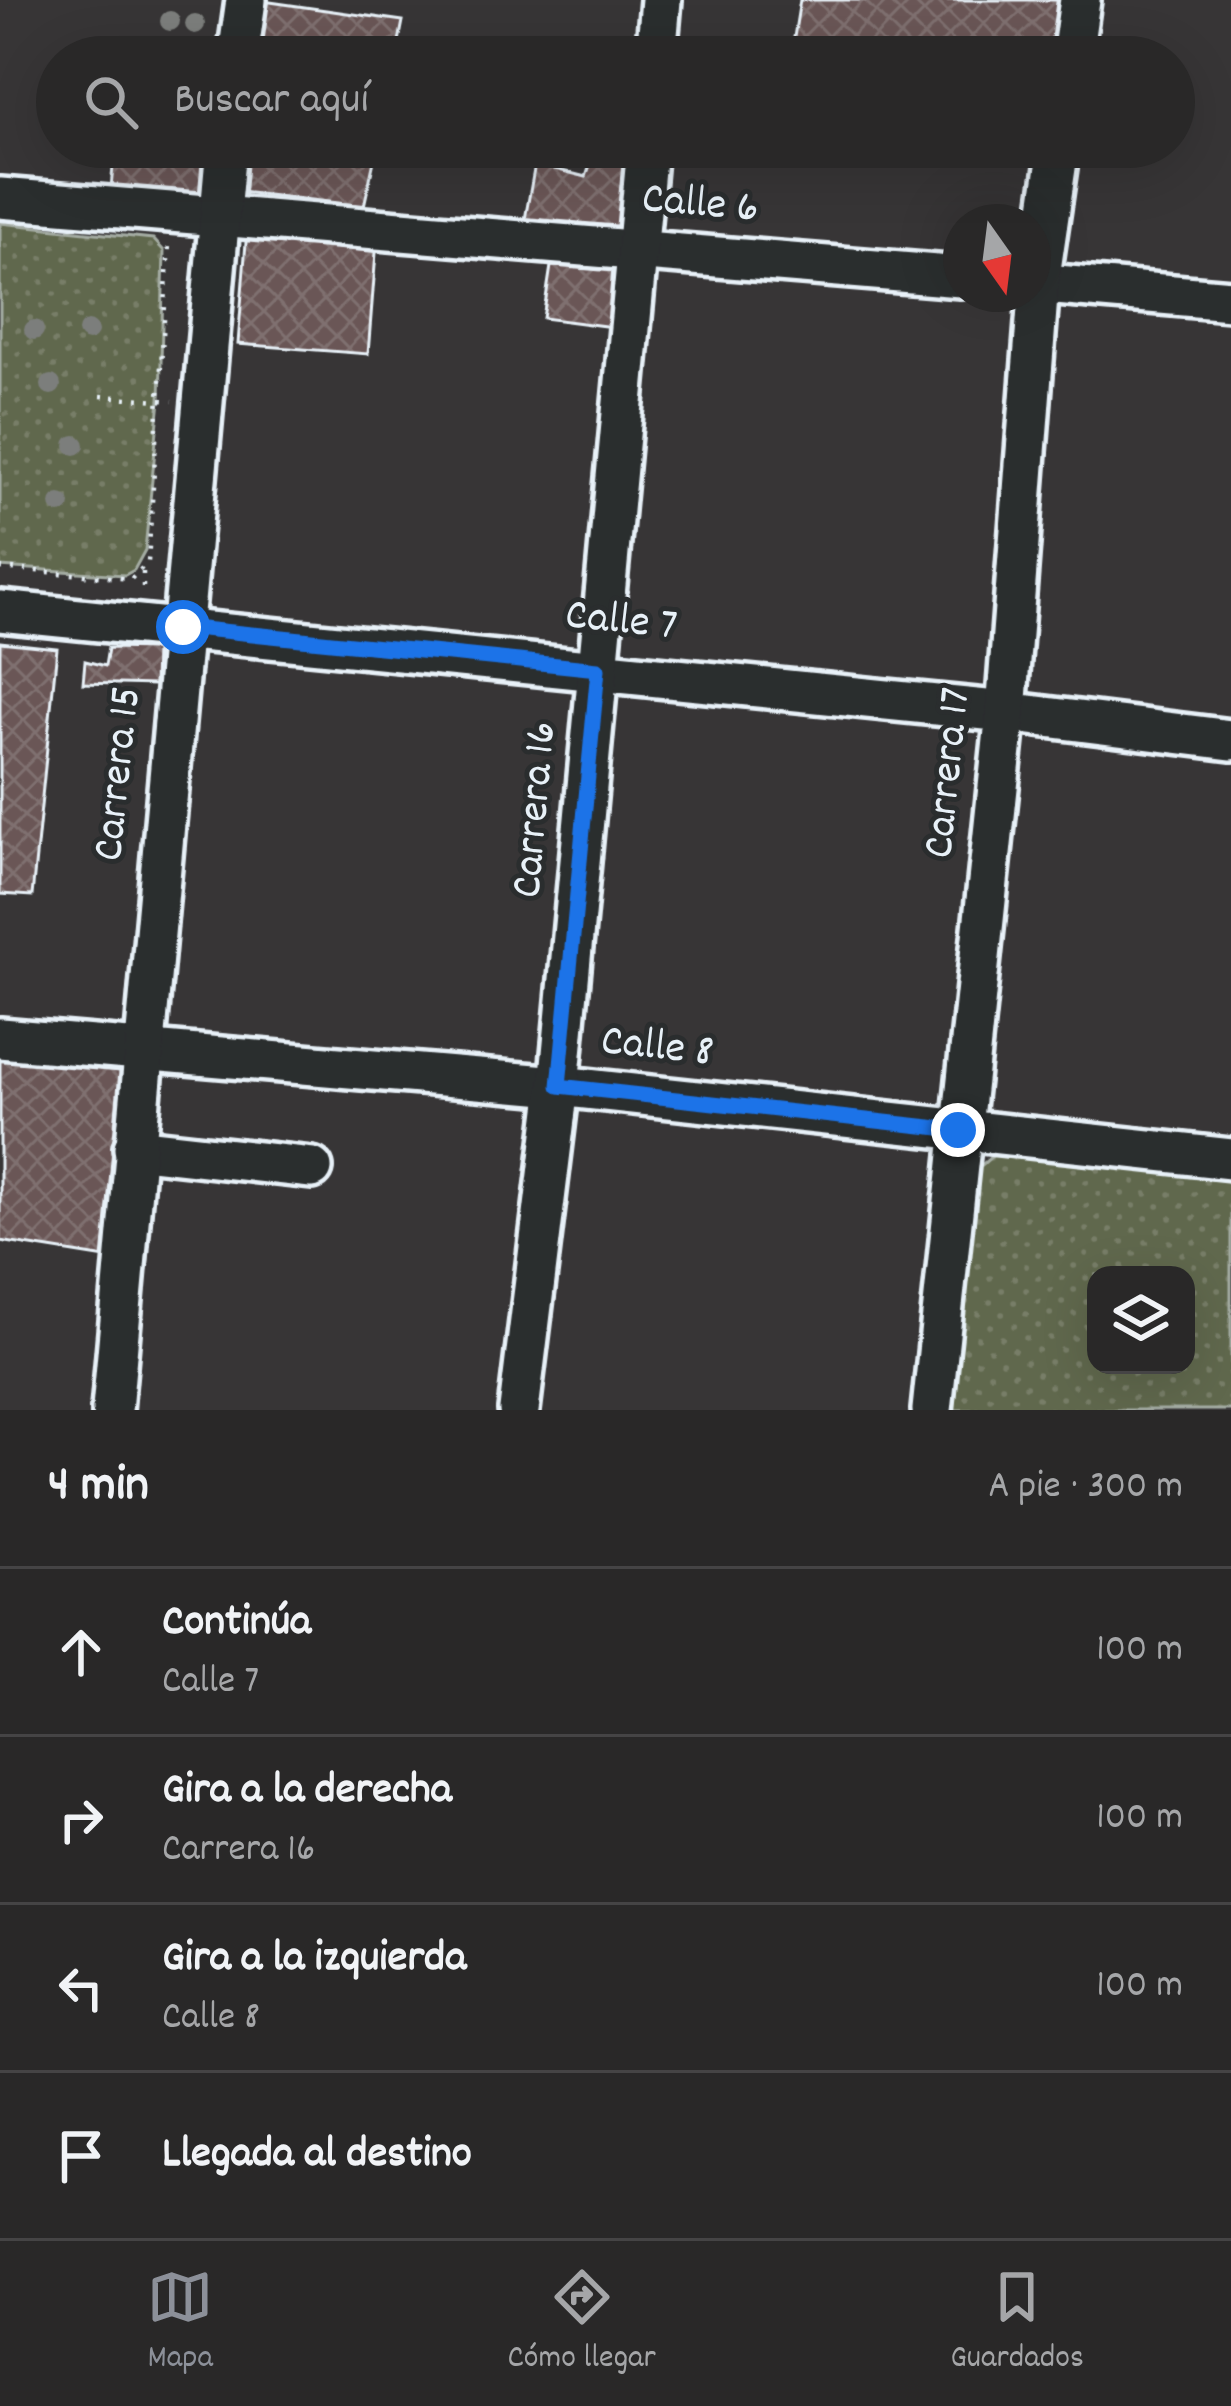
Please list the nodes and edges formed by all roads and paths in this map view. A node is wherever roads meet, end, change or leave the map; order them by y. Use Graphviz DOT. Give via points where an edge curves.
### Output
graph roads {
  1 [pos="246,0"];
  2 [pos="662,0"];
  3 [pos="1080,0"];
  4 [pos="241,36"];
  5 [pos="658,36"];
  6 [pos="1075,36"];
  7 [pos="223,168"];
  8 [pos="645,168"];
  9 [pos="1055,168"];
  10 [pos="0,198"];
  11 [pos="1049,204"];
  12 [pos="217,218"];
  13 [pos="158,236"];
  14 [pos="638,249"];
  15 [pos="943,275"];
  16 [pos="1051,284"];
  17 [pos="1231,300"];
  18 [pos="1034,312"];
  19 [pos="101,396"];
  20 [pos="160,400"];
  21 [pos="0,568"];
  22 [pos="0,611"];
  23 [pos="183,627"];
  24 [pos="598,669"];
  25 [pos="1006,712"];
  26 [pos="1231,740"];
  27 [pos="0,1038"];
  28 [pos="142,1049"];
  29 [pos="559,1086"];
  30 [pos="958,1130"];
  31 [pos="134,1148"];
  32 [pos="1231,1159"];
  33 [pos="312,1168"];
  34 [pos="112,1410"];
  35 [pos="519,1410"];
  36 [pos="932,1410"];
  1 -- 4 [label="street"];
  2 -- 5 [label="street"];
  3 -- 6 [label="street"];
  7 -- 12 [label="street, Carrera 15"];
  8 -- 14 [label="street, Carrera 16"];
  9 -- 11 [label="street, Carrera 17"];
  10 -- 12 [label="street, Calle 6"];
  12 -- 14 [label="street, Calle 6"];
  12 -- 23 [label="street, Carrera 15"];
  13 -- 20 [label="path" via="172,259"];
  14 -- 15 [label="street, Calle 6"];
  14 -- 24 [label="street, Carrera 16"];
  16 -- 17 [label="street"];
  18 -- 25 [label="street, Carrera 17"];
  19 -- 20 [label="path"];
  20 -- 21 [label="path" via="143,572 131,579"];
  22 -- 23 [label="street, Calle 7"];
  23 -- 24 [label="street, Calle 7"];
  23 -- 28 [label="street, Carrera 15"];
  24 -- 25 [label="street, Calle 7"];
  24 -- 29 [label="street, Carrera 16"];
  25 -- 26 [label="street, Calle 7"];
  25 -- 30 [label="street, Carrera 17"];
  27 -- 28 [label="street, Calle 8"];
  28 -- 29 [label="street, Calle 8"];
  28 -- 31 [label="street, Carrera 15"];
  29 -- 30 [label="street, Calle 8"];
  29 -- 35 [label="street, Carrera 16"];
  30 -- 32 [label="street, Calle 8"];
  30 -- 36 [label="street, Carrera 17"];
  31 -- 33 [label="street"];
  31 -- 34 [label="street, Carrera 15"];
}
